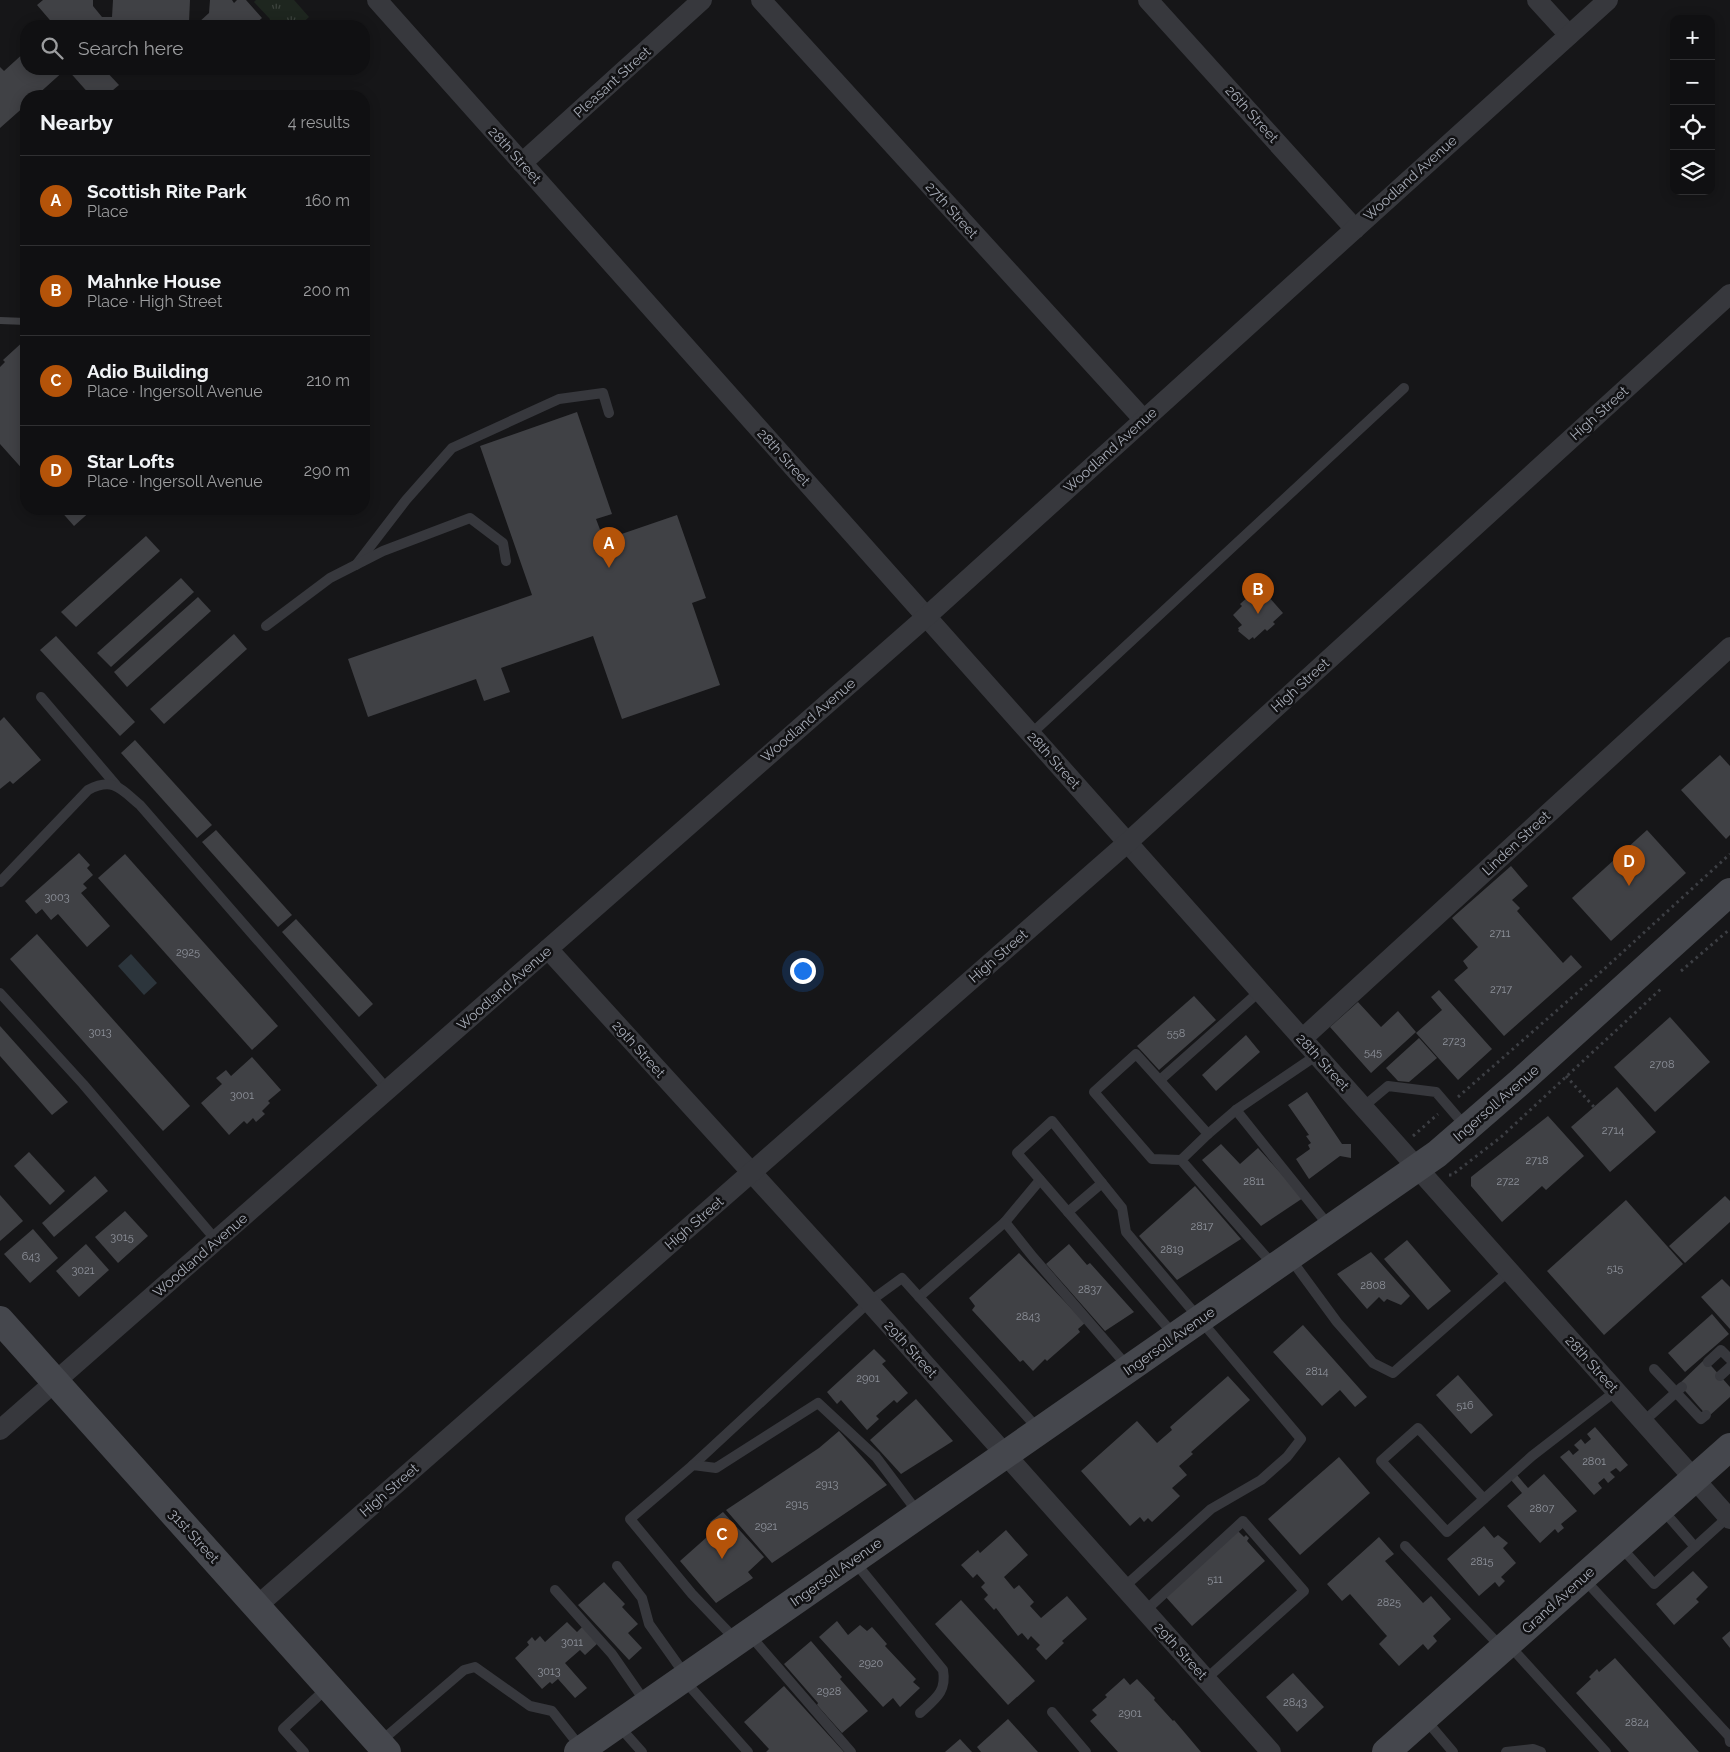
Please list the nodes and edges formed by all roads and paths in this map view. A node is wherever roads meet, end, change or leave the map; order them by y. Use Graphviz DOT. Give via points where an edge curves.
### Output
graph roads {
  1 [pos="377,0"];
  2 [pos="702,0"];
  3 [pos="761,0"];
  4 [pos="1148,0"];
  5 [pos="1537,0"];
  6 [pos="1608,0"];
  7 [pos="1569,35"];
  8 [pos="522,163"];
  9 [pos="1355,228"];
  10 [pos="1730,294"];
  11 [pos="1404,388"];
  12 [pos="609,413"];
  13 [pos="1144,420"];
  14 [pos="506,560"];
  15 [pos="356,565"];
  16 [pos="926,617"];
  17 [pos="266,626"];
  18 [pos="1730,647"];
  19 [pos="41,697"];
  20 [pos="1031,734"];
  21 [pos="116,785"];
  22 [pos="1127,843"];
  23 [pos="1730,854"];
  24 [pos="0,882"];
  25 [pos="1730,892"];
  26 [pos="1730,929"];
  27 [pos="548,949"];
  28 [pos="1678,973"];
  29 [pos="1664,986"];
  30 [pos="1260,991"];
  31 [pos="0,993"];
  32 [pos="1302,1039"];
  33 [pos="1317,1055"];
  34 [pos="1558,1066"];
  35 [pos="1160,1080"];
  36 [pos="388,1090"];
  37 [pos="1447,1106"];
  38 [pos="1363,1107"];
  39 [pos="1594,1107"];
  40 [pos="1236,1110"];
  41 [pos="1425,1125"];
  42 [pos="1467,1128"];
  43 [pos="1208,1134"];
  44 [pos="1181,1160"];
  45 [pos="1418,1168"];
  46 [pos="751,1173"];
  47 [pos="1452,1175"];
  48 [pos="1040,1180"];
  49 [pos="1102,1183"];
  50 [pos="1068,1212"];
  51 [pos="1005,1222"];
  52 [pos="1331,1229"];
  53 [pos="216,1240"];
  54 [pos="1282,1262"];
  55 [pos="1509,1270"];
  56 [pos="919,1298"];
  57 [pos="869,1302"];
  58 [pos="0,1320"];
  59 [pos="1200,1320"];
  60 [pos="1176,1336"];
  61 [pos="1730,1359"];
  62 [pos="1708,1362"];
  63 [pos="1730,1367"];
  64 [pos="1129,1369"];
  65 [pos="1654,1369"];
  66 [pos="1720,1376"];
  67 [pos="55,1382"];
  68 [pos="1679,1389"];
  69 [pos="1616,1391"];
  70 [pos="1706,1415"];
  71 [pos="1643,1422"];
  72 [pos="0,1430"];
  73 [pos="1040,1431"];
  74 [pos="1728,1452"];
  75 [pos="1006,1455"];
  76 [pos="693,1465"];
  77 [pos="1694,1479"];
  78 [pos="1484,1499"];
  79 [pos="1661,1509"];
  80 [pos="920,1514"];
  81 [pos="1728,1516"];
  82 [pos="1620,1545"];
  83 [pos="1405,1546"];
  84 [pos="1695,1547"];
  85 [pos="854,1560"];
  86 [pos="616,1566"];
  87 [pos="1583,1578"];
  88 [pos="1124,1587"];
  89 [pos="555,1590"];
  90 [pos="257,1606"];
  91 [pos="1145,1611"];
  92 [pos="743,1637"];
  93 [pos="1505,1646"];
  94 [pos="685,1678"];
  95 [pos="1206,1679"];
  96 [pos="328,1686"];
  97 [pos="646,1704"];
  98 [pos="1052,1712"];
  99 [pos="920,1713"];
  100 [pos="1424,1718"];
  101 [pos="617,1725"];
  102 [pos="1730,1742"];
  103 [pos="383,1747"];
  104 [pos="580,1750"];
  105 [pos="304,1752"];
  106 [pos="642,1752"];
  107 [pos="748,1752"];
  108 [pos="851,1752"];
  109 [pos="1086,1752"];
  110 [pos="1271,1752"];
  111 [pos="1386,1752"];
  112 [pos="1453,1752"];
  113 [pos="1506,1752"];
  114 [pos="1541,1752"];
  115 [pos="1606,1752"];
  1 -- 8 [label="street, 28th Street"];
  2 -- 8 [label="street, Pleasant Street"];
  3 -- 13 [label="street, 27th Street"];
  4 -- 9 [label="street, 26th Street"];
  5 -- 7 [label="street"];
  6 -- 7 [label="street, Woodland Avenue"];
  7 -- 9 [label="street, Woodland Avenue"];
  8 -- 16 [label="street, 28th Street"];
  9 -- 13 [label="street, Woodland Avenue"];
  10 -- 22 [label="street, High Street"];
  11 -- 20 [label="lane"];
  12 -- 15 [label="lane" via="603,393 560,399 452,448 406,500"];
  13 -- 16 [label="street, Woodland Avenue"];
  14 -- 15 [label="lane" via="503,543 470,518 383,551"];
  15 -- 17 [label="lane" via="330,578"];
  16 -- 20 [label="street, 28th Street"];
  16 -- 27 [label="street, Woodland Avenue"];
  18 -- 32 [label="street, Linden Street"];
  19 -- 21 [label="lane"];
  20 -- 22 [label="street, 28th Street"];
  21 -- 24 [label="lane" via="100,784 88,790"];
  21 -- 36 [label="lane" via="140,805"];
  22 -- 30 [label="street, 28th Street"];
  22 -- 46 [label="street, High Street"];
  23 -- 37 [label="path"];
  25 -- 34 [label="main road, Ingersoll Avenue"];
  26 -- 28 [label="path"];
  27 -- 36 [label="street, Woodland Avenue"];
  27 -- 46 [label="street, 29th Street"];
  29 -- 34 [label="path"];
  30 -- 32 [label="street, 28th Street"];
  30 -- 35 [label="lane"];
  31 -- 53 [label="lane" via="84,1084"];
  32 -- 33 [label="street, 28th Street"];
  33 -- 38 [label="street, 28th Street"];
  33 -- 40 [label="lane"];
  34 -- 39 [label="path"];
  34 -- 42 [label="main road, Ingersoll Avenue"];
  34 -- 47 [label="path" via="1501,1137"];
  35 -- 43 [label="lane"];
  35 -- 44 [label="lane" via="1136,1054 1094,1092 1152,1159"];
  36 -- 53 [label="street, Woodland Avenue"];
  37 -- 38 [label="lane" via="1436,1092 1388,1086"];
  37 -- 41 [label="path"];
  37 -- 42 [label="lane"];
  38 -- 45 [label="street, 28th Street"];
  40 -- 43 [label="lane"];
  40 -- 52 [label="lane"];
  42 -- 45 [label="main road, Ingersoll Avenue"];
  43 -- 44 [label="lane"];
  44 -- 54 [label="lane"];
  45 -- 52 [label="main road, Ingersoll Avenue"];
  45 -- 55 [label="street, 28th Street"];
  46 -- 57 [label="street, 29th Street"];
  46 -- 90 [label="street, High Street"];
  48 -- 49 [label="lane" via="1017,1153 1052,1121"];
  48 -- 50 [label="lane"];
  48 -- 51 [label="lane"];
  49 -- 50 [label="lane"];
  49 -- 59 [label="lane" via="1122,1208 1126,1232"];
  50 -- 60 [label="lane"];
  51 -- 56 [label="lane"];
  51 -- 64 [label="lane"];
  52 -- 54 [label="main road, Ingersoll Avenue"];
  53 -- 67 [label="street, Woodland Avenue"];
  54 -- 55 [label="lane" via="1373,1363 1394,1373"];
  54 -- 59 [label="main road, Ingersoll Avenue"];
  55 -- 69 [label="street, 28th Street"];
  56 -- 57 [label="lane" via="902,1278"];
  56 -- 73 [label="lane"];
  57 -- 75 [label="street, 29th Street"];
  57 -- 76 [label="lane"];
  58 -- 67 [label="main road, 31st Street"];
  59 -- 60 [label="main road, Ingersoll Avenue"];
  59 -- 88 [label="lane" via="1301,1440 1261,1480 1211,1510"];
  60 -- 64 [label="main road, Ingersoll Avenue"];
  61 -- 62 [label="lane" via="1721,1350"];
  63 -- 66 [label="lane"];
  64 -- 73 [label="main road, Ingersoll Avenue"];
  65 -- 68 [label="lane"];
  67 -- 72 [label="street, Woodland Avenue"];
  67 -- 90 [label="main road, 31st Street"];
  68 -- 70 [label="lane" via="1701,1419"];
  68 -- 71 [label="lane"];
  69 -- 71 [label="street, 28th Street"];
  69 -- 78 [label="lane" via="1532,1456"];
  71 -- 77 [label="street, 28th Street"];
  73 -- 75 [label="main road, Ingersoll Avenue"];
  74 -- 77 [label="main road, Grand Avenue"];
  75 -- 80 [label="main road, Ingersoll Avenue"];
  75 -- 88 [label="street, 29th Street"];
  76 -- 80 [label="lane" via="716,1468 818,1403 876,1457"];
  76 -- 92 [label="lane" via="630,1519 692,1594"];
  77 -- 79 [label="main road, Grand Avenue"];
  77 -- 81 [label="street, 28th Street"];
  78 -- 78 [label="lane" via="1447,1532 1381,1461 1418,1428"];
  79 -- 82 [label="main road, Grand Avenue"];
  79 -- 84 [label="lane"];
  80 -- 85 [label="main road, Ingersoll Avenue"];
  81 -- 84 [label="lane"];
  82 -- 84 [label="lane" via="1654,1584"];
  82 -- 87 [label="main road, Grand Avenue"];
  83 -- 93 [label="lane"];
  85 -- 92 [label="main road, Ingersoll Avenue"];
  85 -- 99 [label="lane" via="943,1670 945,1679 940,1694"];
  86 -- 94 [label="lane" via="642,1598 649,1624"];
  87 -- 93 [label="main road, Grand Avenue"];
  87 -- 102 [label="lane" via="1729,1736"];
  88 -- 91 [label="street, 29th Street"];
  89 -- 97 [label="lane" via="612,1654"];
  90 -- 96 [label="main road, 31st Street"];
  91 -- 95 [label="street, 29th Street"];
  91 -- 95 [label="lane" via="1243,1521 1304,1591"];
  92 -- 94 [label="main road, Ingersoll Avenue"];
  92 -- 108 [label="lane"];
  93 -- 100 [label="main road, Grand Avenue"];
  93 -- 115 [label="lane"];
  94 -- 97 [label="main road, Ingersoll Avenue"];
  94 -- 107 [label="lane"];
  95 -- 110 [label="street, 29th Street"];
  96 -- 103 [label="main road, 31st Street"];
  96 -- 105 [label="lane" via="283,1729"];
  97 -- 101 [label="main road, Ingersoll Avenue"];
  98 -- 109 [label="lane"];
  100 -- 111 [label="main road, Grand Avenue"];
  100 -- 112 [label="lane"];
  101 -- 104 [label="main road, Ingersoll Avenue"];
  101 -- 106 [label="lane"];
  103 -- 104 [label="lane" via="464,1670 475,1667 530,1706 552,1711"];
  113 -- 114 [label="lane" via="1533,1749"];
}
